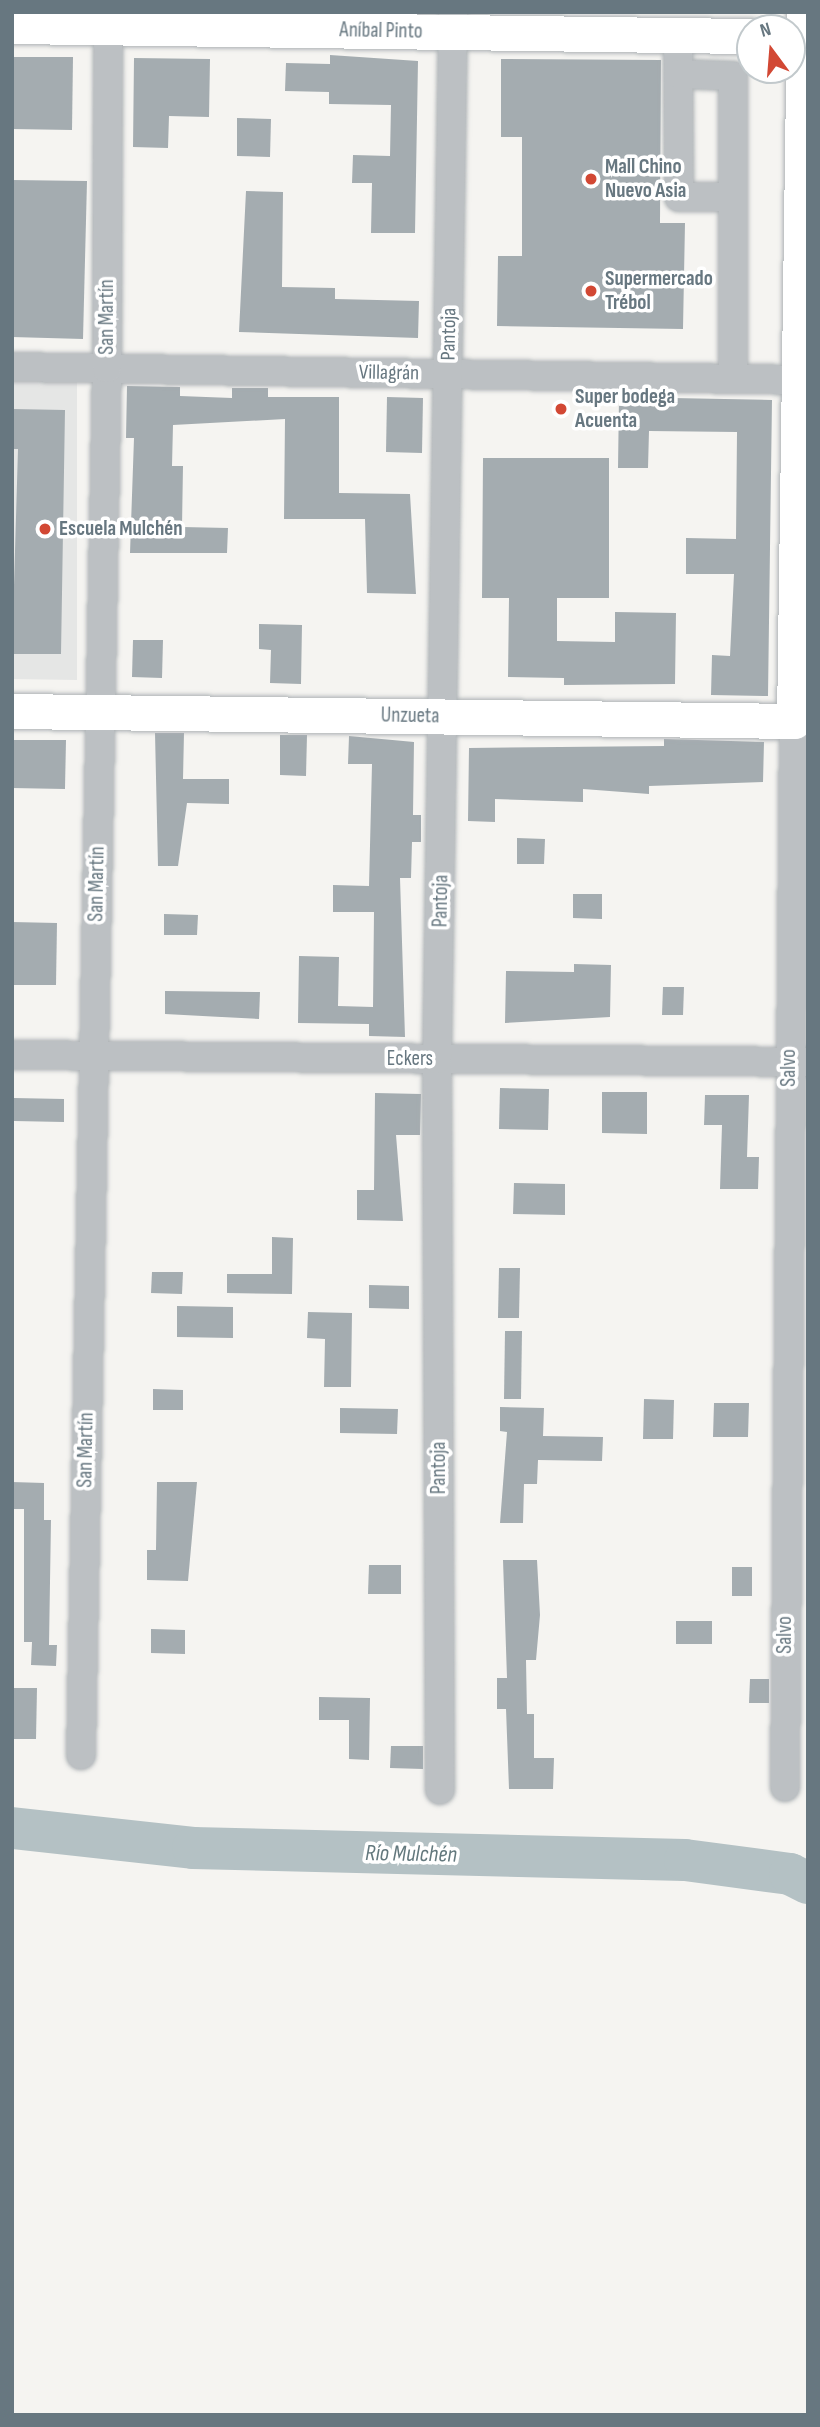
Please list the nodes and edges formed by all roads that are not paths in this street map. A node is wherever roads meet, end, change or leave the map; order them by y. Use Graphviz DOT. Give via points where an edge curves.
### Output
graph roads {
  1 [pos="108,20"];
  2 [pos="453,22"];
  3 [pos="12,26"];
  4 [pos="678,36"];
  5 [pos="736,36"];
  6 [pos="678,75"];
  7 [pos="802,84"];
  8 [pos="731,197"];
  9 [pos="12,367"];
  10 [pos="107,368"];
  11 [pos="449,374"];
  12 [pos="733,379"];
  13 [pos="803,380"];
  14 [pos="12,711"];
  15 [pos="99,712"];
  16 [pos="445,716"];
  17 [pos="801,721"];
  18 [pos="12,1055"];
  19 [pos="94,1056"];
  20 [pos="437,1059"];
  21 [pos="798,1062"];
  22 [pos="81,1755"];
  23 [pos="785,1787"];
  24 [pos="440,1790"];
  1 -- 2 [label="main road, Aníbal Pinto"];
  1 -- 3 [label="main road, Aníbal Pinto"];
  1 -- 10 [label="street, San Martín"];
  2 -- 4 [label="main road, Aníbal Pinto"];
  2 -- 11 [label="street, Pantoja"];
  4 -- 5 [label="main road, Aníbal Pinto"];
  4 -- 6 [label="street"];
  6 -- 8 [label="street" via="679,197"];
  6 -- 8 [label="street" via="733,76"];
  7 -- 13 [label="main road, Salvo"];
  8 -- 12 [label="street"];
  9 -- 10 [label="street, Villagrán"];
  10 -- 11 [label="street, Villagrán"];
  10 -- 15 [label="street, San Martín"];
  11 -- 12 [label="street, Villagrán"];
  11 -- 16 [label="street, Pantoja"];
  12 -- 13 [label="street, Villagrán"];
  13 -- 17 [label="main road, Salvo"];
  14 -- 15 [label="main road, Unzueta"];
  15 -- 16 [label="main road, Unzueta"];
  15 -- 19 [label="street, San Martín"];
  16 -- 17 [label="main road, Unzueta"];
  16 -- 20 [label="street, Pantoja"];
  17 -- 21 [label="street, Salvo"];
  18 -- 19 [label="street, Eckers"];
  19 -- 20 [label="street, Eckers"];
  19 -- 22 [label="street, San Martín"];
  20 -- 21 [label="street, Eckers"];
  20 -- 24 [label="street, Pantoja"];
  21 -- 23 [label="street, Salvo"];
}
